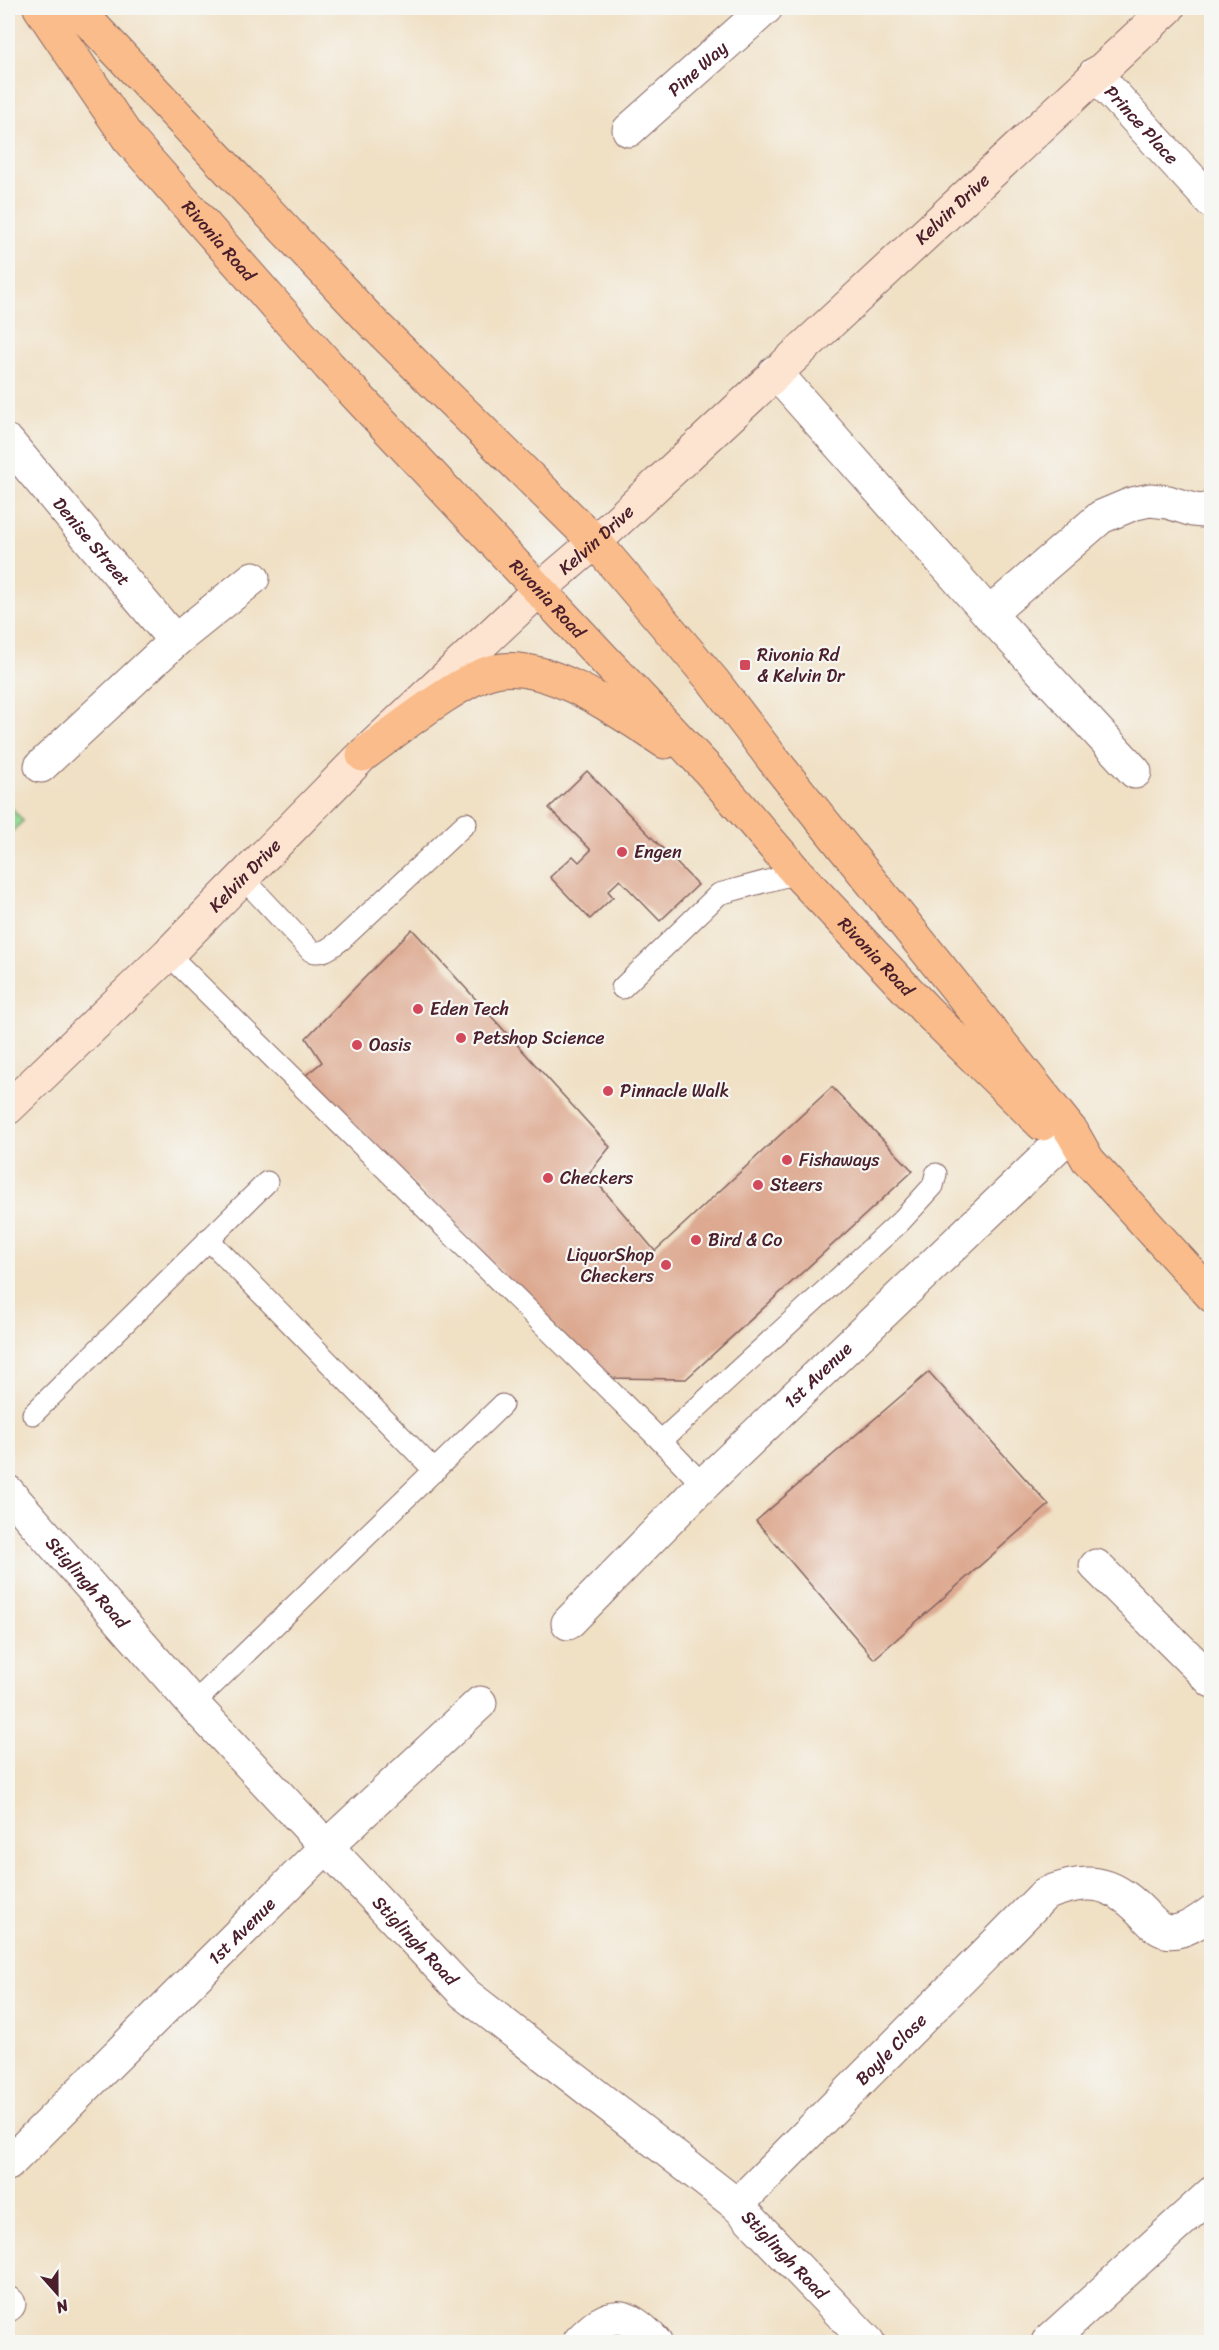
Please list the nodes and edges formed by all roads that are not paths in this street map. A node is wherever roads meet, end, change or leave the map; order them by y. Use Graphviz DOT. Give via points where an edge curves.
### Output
graph roads {
  1 [pos="40,8"];
  2 [pos="76,8"];
  3 [pos="766,8"];
  4 [pos="1168,8"];
  5 [pos="1095,74"];
  6 [pos="629,130"];
  7 [pos="1212,202"];
  8 [pos="775,372"];
  9 [pos="8,442"];
  10 [pos="1212,508"];
  11 [pos="595,542"];
  12 [pos="254,578"];
  13 [pos="540,589"];
  14 [pos="989,614"];
  15 [pos="175,641"];
  16 [pos="363,755"];
  17 [pos="41,766"];
  18 [pos="709,771"];
  19 [pos="1135,772"];
  20 [pos="466,823"];
  21 [pos="797,873"];
  22 [pos="243,878"];
  23 [pos="168,954"];
  24 [pos="622,988"];
  25 [pos="8,1108"];
  26 [pos="1066,1137"];
  27 [pos="936,1174"];
  28 [pos="267,1182"];
  29 [pos="208,1239"];
  30 [pos="1212,1296"];
  31 [pos="502,1405"];
  32 [pos="33,1414"];
  33 [pos="661,1441"];
  34 [pos="435,1471"];
  35 [pos="703,1485"];
  36 [pos="8,1492"];
  37 [pos="1096,1566"];
  38 [pos="568,1623"];
  39 [pos="1212,1681"];
  40 [pos="480,1703"];
  41 [pos="193,1704"];
  42 [pos="326,1847"];
  43 [pos="1212,1912"];
  44 [pos="8,2164"];
  45 [pos="1212,2193"];
  46 [pos="737,2205"];
  47 [pos="579,2343"];
  48 [pos="655,2343"];
  49 [pos="868,2343"];
  50 [pos="1048,2343"];
  1 -- 13 [label="main road, Rivonia Road" via="128,138 329,366"];
  2 -- 11 [label="main road, Rivonia Road" via="372,322"];
  3 -- 6 [label="street, Pine Way"];
  4 -- 5 [label="main road, Kelvin Drive"];
  5 -- 7 [label="street, Prince Place"];
  5 -- 8 [label="main road, Kelvin Drive"];
  8 -- 11 [label="main road, Kelvin Drive"];
  8 -- 14 [label="street"];
  9 -- 15 [label="street, Denise Street"];
  10 -- 14 [label="street" via="1193,510 1150,500 1101,517"];
  11 -- 13 [label="main road, Kelvin Drive"];
  11 -- 26 [label="main road, Rivonia Road" via="714,682"];
  12 -- 15 [label="street"];
  13 -- 16 [label="main road, Kelvin Drive"];
  13 -- 18 [label="main road, Rivonia Road"];
  14 -- 19 [label="street"];
  15 -- 17 [label="street"];
  16 -- 18 [label="main road" via="462,685 494,671 516,670 543,676 598,698"];
  16 -- 22 [label="main road, Kelvin Drive"];
  18 -- 21 [label="main road, Rivonia Road"];
  20 -- 22 [label="lane" via="341,940 318,953 311,951"];
  21 -- 24 [label="lane" via="719,894"];
  21 -- 26 [label="main road, Rivonia Road" via="927,1011"];
  22 -- 23 [label="main road, Kelvin Drive"];
  23 -- 25 [label="main road, Kelvin Drive"];
  23 -- 33 [label="lane"];
  26 -- 30 [label="main road, Rivonia Road"];
  26 -- 35 [label="street, 1st Avenue"];
  27 -- 33 [label="lane" via="933,1186 901,1221"];
  28 -- 29 [label="lane"];
  29 -- 32 [label="lane"];
  29 -- 34 [label="lane"];
  31 -- 34 [label="lane"];
  33 -- 35 [label="lane"];
  34 -- 41 [label="lane"];
  35 -- 38 [label="street, 1st Avenue"];
  36 -- 41 [label="street, Stiglingh Road"];
  37 -- 39 [label="street"];
  40 -- 42 [label="street, 1st Avenue"];
  41 -- 42 [label="street, Stiglingh Road"];
  42 -- 44 [label="street, 1st Avenue"];
  42 -- 46 [label="street, Stiglingh Road" via="464,1993"];
  43 -- 46 [label="street, Boyle Close" via="1184,1929 1164,1931 1132,1902 1097,1884 1064,1886 1045,1894"];
  45 -- 50 [label="street"];
  46 -- 49 [label="street, Stiglingh Road"];
  47 -- 48 [label="street" via="596,2325 615,2318 632,2320"];
}
